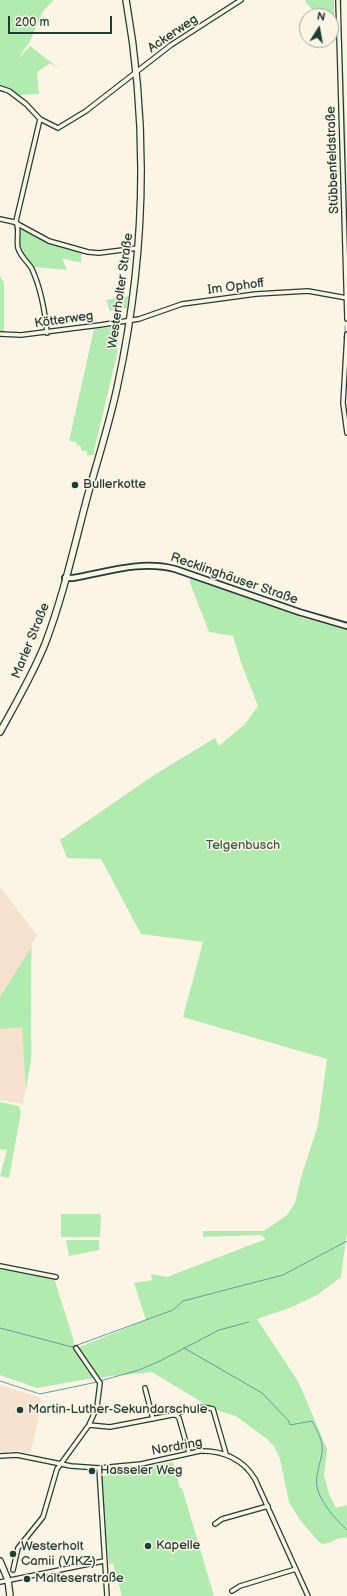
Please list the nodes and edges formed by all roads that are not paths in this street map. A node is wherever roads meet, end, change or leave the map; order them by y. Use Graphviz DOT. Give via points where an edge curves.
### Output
graph roads {
  1 [pos="126,0"];
  2 [pos="241,0"];
  3 [pos="338,0"];
  4 [pos="136,72"];
  5 [pos="0,88"];
  6 [pos="40,119"];
  7 [pos="0,219"];
  8 [pos="17,224"];
  9 [pos="139,248"];
  10 [pos="347,298"];
  11 [pos="347,319"];
  12 [pos="130,320"];
  13 [pos="47,333"];
  14 [pos="0,334"];
  15 [pos="347,334"];
  16 [pos="347,433"];
  17 [pos="65,578"];
  18 [pos="347,626"];
  19 [pos="0,732"];
  20 [pos="0,1266"];
  21 [pos="56,1277"];
  22 [pos="76,1348"];
  23 [pos="145,1388"];
  24 [pos="176,1415"];
  25 [pos="153,1419"];
  26 [pos="89,1425"];
  27 [pos="189,1453"];
  28 [pos="226,1454"];
  29 [pos="0,1456"];
  30 [pos="60,1464"];
  31 [pos="99,1468"];
  32 [pos="268,1506"];
  33 [pos="215,1524"];
  34 [pos="104,1560"];
  35 [pos="0,1561"];
  36 [pos="296,1569"];
  37 [pos="13,1570"];
  38 [pos="8,1580"];
  39 [pos="0,1582"];
  40 [pos="232,1591"];
  41 [pos="10,1596"];
  42 [pos="107,1596"];
  43 [pos="308,1596"];
  1 -- 4 [label="main road, Westerholter Straße"];
  2 -- 4 [label="street, Ackerweg" via="171,45"];
  3 -- 10 [label="street, Stübbenfeldstraße"];
  4 -- 6 [label="street, Ackerweg" via="86,111 58,128"];
  4 -- 9 [label="main road, Westerholter Straße" via="142,181"];
  5 -- 6 [label="street" via="9,91 26,104"];
  6 -- 8 [label="street"];
  7 -- 8 [label="street"];
  8 -- 9 [label="street" via="49,241 88,252"];
  8 -- 13 [label="street" via="18,249 39,284"];
  9 -- 12 [label="main road, Westerholter Straße"];
  10 -- 11 [label="street, Stübbenfeldstraße"];
  10 -- 12 [label="street, Im Ophoff" via="308,291 256,294 182,304"];
  12 -- 13 [label="street, Kötterweg"];
  12 -- 17 [label="main road, Westerholter Straße" via="117,389"];
  13 -- 14 [label="street, Kötterweg"];
  15 -- 16 [label="street" via="343,404"];
  17 -- 18 [label="street, Recklinghäuser Straße" via="136,565 163,566"];
  17 -- 19 [label="main road, Marler Straße" via="43,648"];
  20 -- 21 [label="street"];
  22 -- 26 [label="street" via="100,1383 97,1407"];
  23 -- 25 [label="street"];
  24 -- 25 [label="street"];
  24 -- 27 [label="street"];
  24 -- 28 [label="street" via="179,1412 206,1407 213,1409"];
  25 -- 26 [label="street" via="110,1427"];
  26 -- 30 [label="street"];
  27 -- 28 [label="street, Nordring" via="209,1451"];
  27 -- 31 [label="street, Nordring" via="141,1464"];
  28 -- 32 [label="street, Nordring" via="249,1469"];
  29 -- 30 [label="street, Nordring" via="17,1455"];
  30 -- 31 [label="street, Nordring"];
  30 -- 37 [label="street" via="43,1517 18,1548"];
  31 -- 34 [label="street"];
  32 -- 33 [label="street" via="222,1519"];
  32 -- 36 [label="street, Nordring"];
  34 -- 38 [label="street"];
  34 -- 42 [label="street"];
  35 -- 38 [label="main road"];
  36 -- 40 [label="street" via="240,1586"];
  36 -- 43 [label="street, Nordring"];
  38 -- 39 [label="street"];
  38 -- 41 [label="main road"];
}
